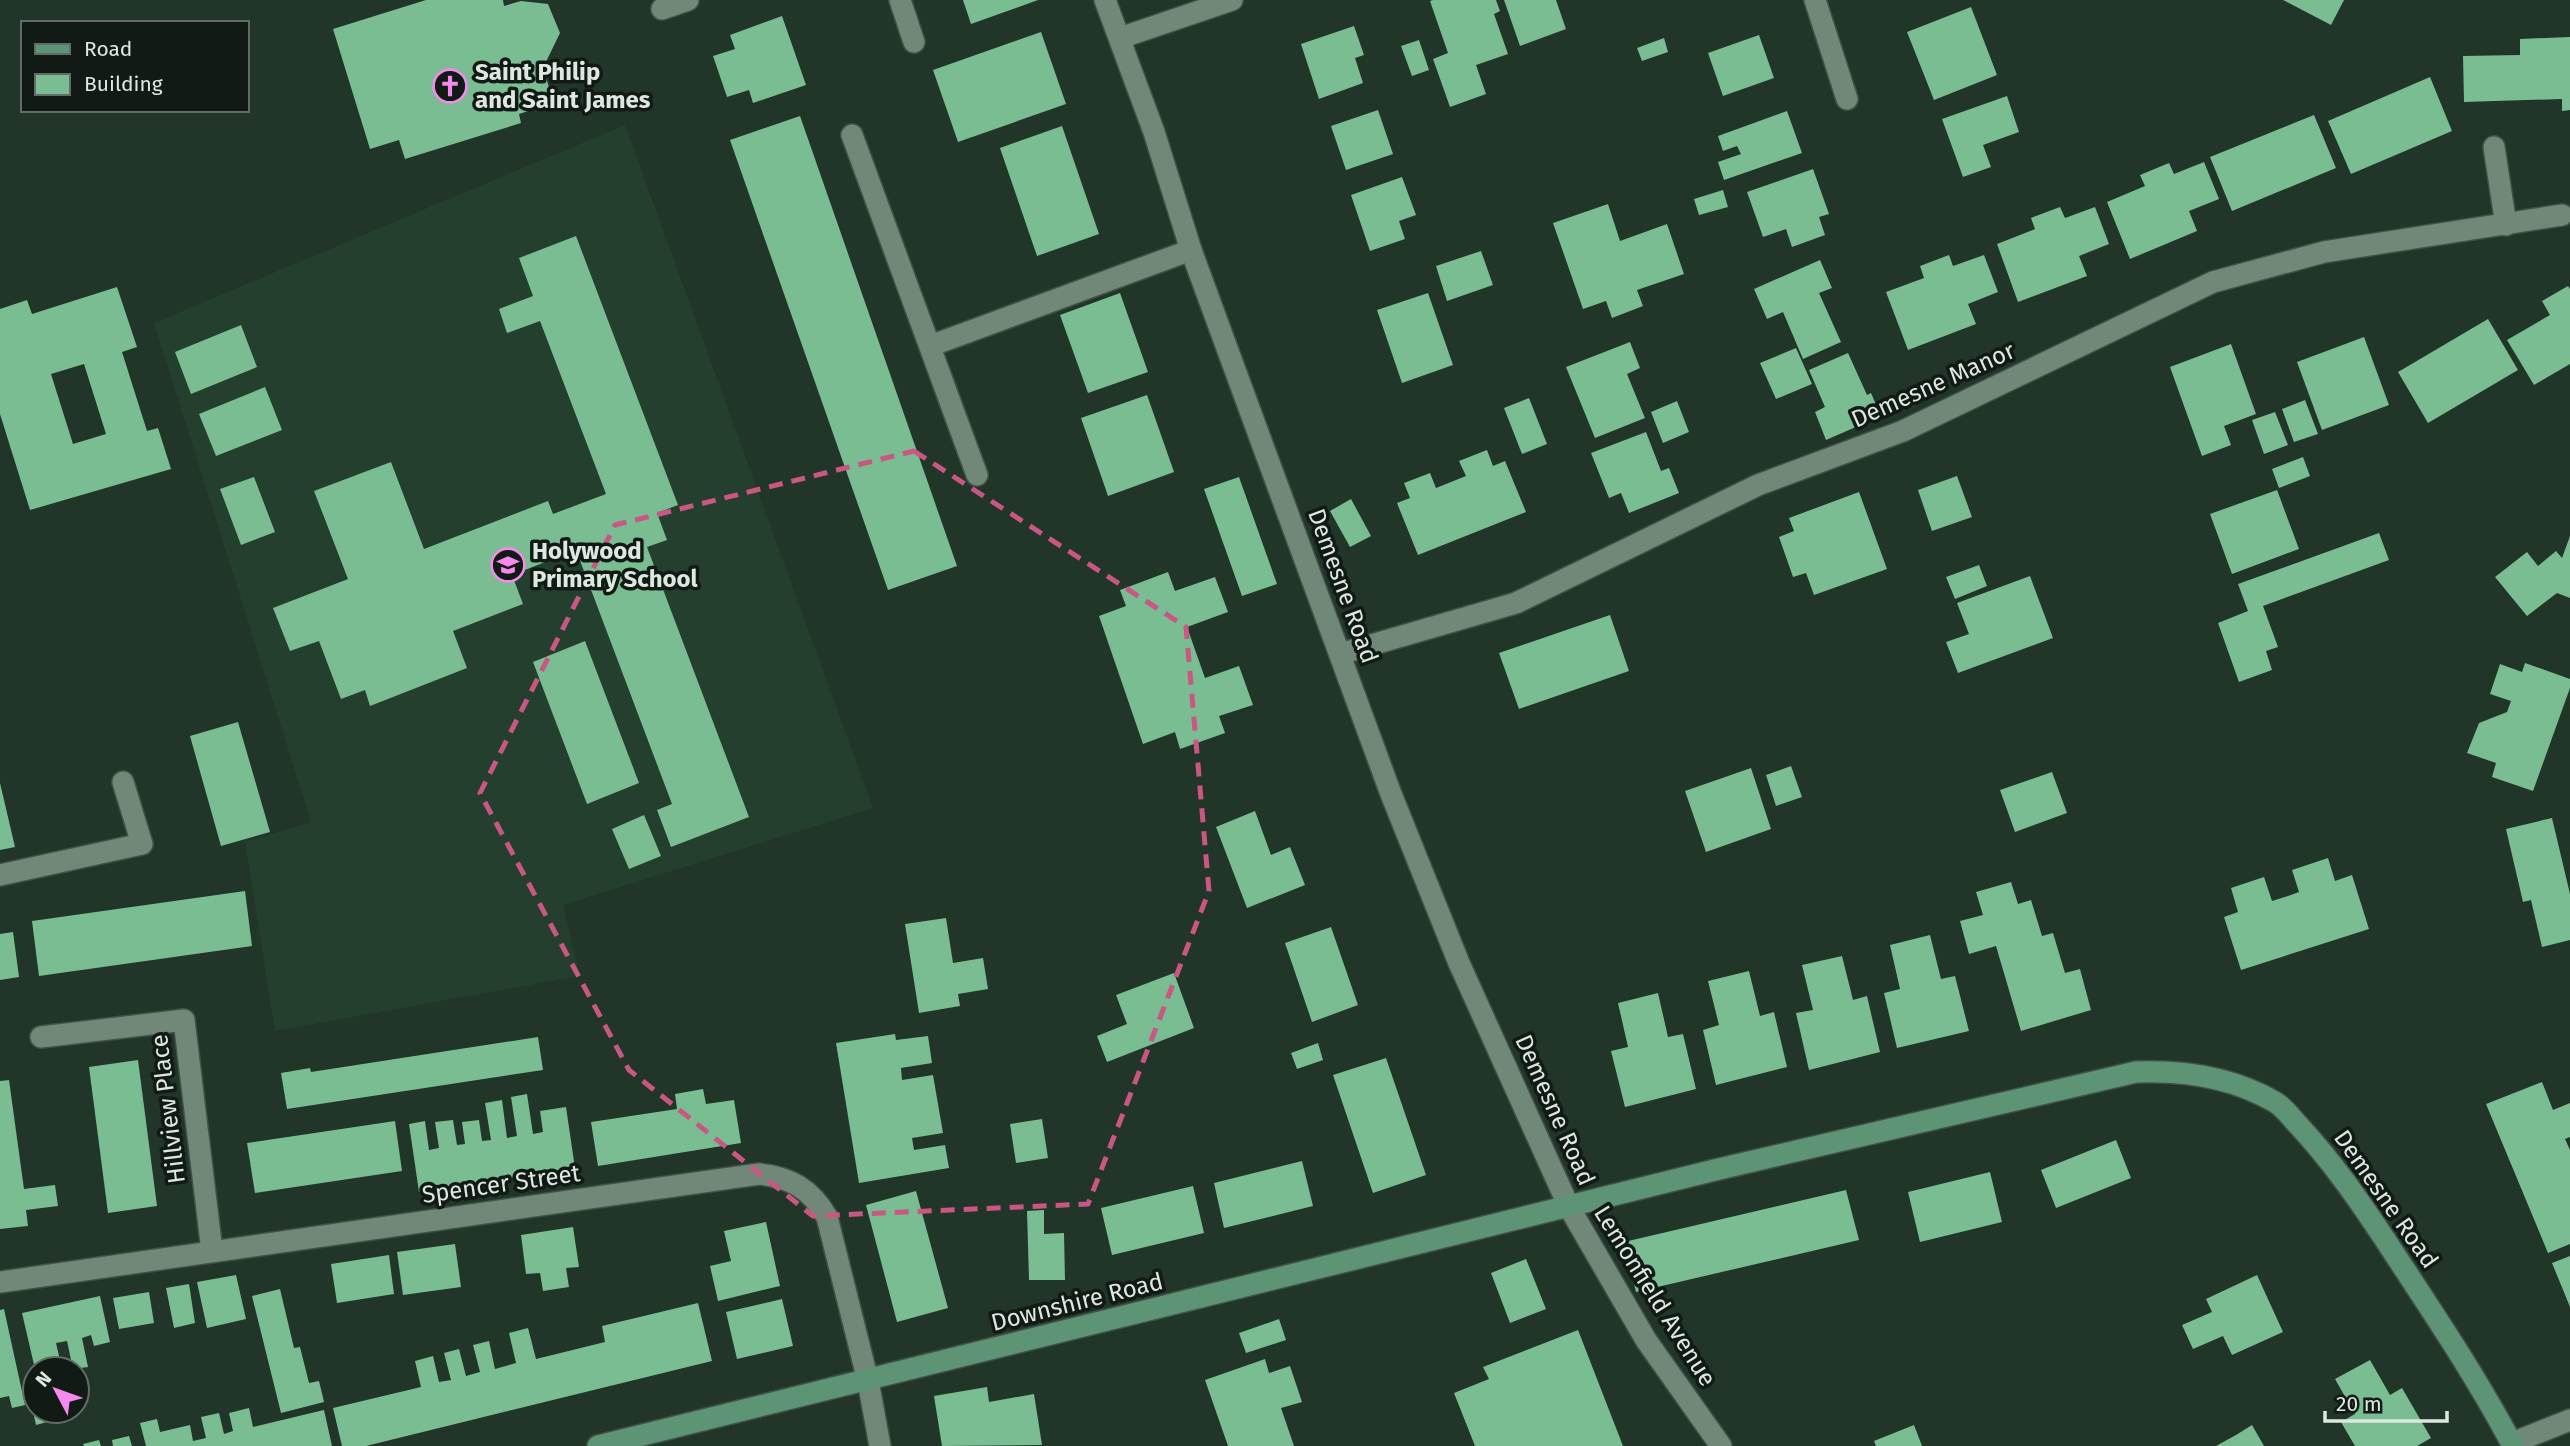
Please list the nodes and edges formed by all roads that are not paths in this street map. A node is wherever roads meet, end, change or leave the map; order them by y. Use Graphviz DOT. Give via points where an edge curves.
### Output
graph roads {
  1 [pos="688,0"];
  2 [pos="900,0"];
  3 [pos="1105,0"];
  4 [pos="1232,0"];
  5 [pos="1815,0"];
  6 [pos="663,9"];
  7 [pos="1119,38"];
  8 [pos="914,42"];
  9 [pos="1847,99"];
  10 [pos="852,135"];
  11 [pos="2494,147"];
  12 [pos="2562,215"];
  13 [pos="2505,225"];
  14 [pos="1191,250"];
  15 [pos="930,346"];
  16 [pos="977,475"];
  17 [pos="1340,654"];
  18 [pos="123,782"];
  19 [pos="0,875"];
  20 [pos="41,1037"];
  21 [pos="1569,1207"];
  22 [pos="212,1251"];
  23 [pos="0,1282"];
  24 [pos="868,1381"];
  25 [pos="2570,1420"];
  26 [pos="2513,1445"];
  27 [pos="598,1446"];
  28 [pos="880,1446"];
  29 [pos="1721,1446"];
  1 -- 6 [label="street"];
  2 -- 8 [label="street"];
  3 -- 7 [label="street, Demesne Road"];
  4 -- 7 [label="street"];
  5 -- 9 [label="street"];
  7 -- 14 [label="street, Demesne Road"];
  10 -- 15 [label="street"];
  11 -- 13 [label="street"];
  12 -- 13 [label="street, Demesne Manor"];
  13 -- 17 [label="street, Demesne Manor" via="2324,252 2213,282 1903,431 1758,485 1517,603"];
  14 -- 15 [label="street"];
  14 -- 17 [label="street, Demesne Road"];
  15 -- 16 [label="street"];
  17 -- 21 [label="street, Demesne Road" via="1459,963"];
  18 -- 19 [label="street" via="142,844"];
  20 -- 22 [label="street, Hillview Place" via="184,1020"];
  21 -- 24 [label="street, Downshire Road"];
  21 -- 26 [label="street, Demesne Road" via="2136,1072 2222,1079 2278,1104 2339,1171 2457,1349"];
  21 -- 29 [label="street, Lemonfield Avenue" via="1646,1339"];
  22 -- 23 [label="street, Spencer Street"];
  22 -- 24 [label="street, Spencer Street" via="750,1175 778,1176 808,1192 827,1217"];
  24 -- 27 [label="street, Downshire Road"];
  24 -- 28 [label="street, Spencer Street"];
  25 -- 26 [label="street"];
}
